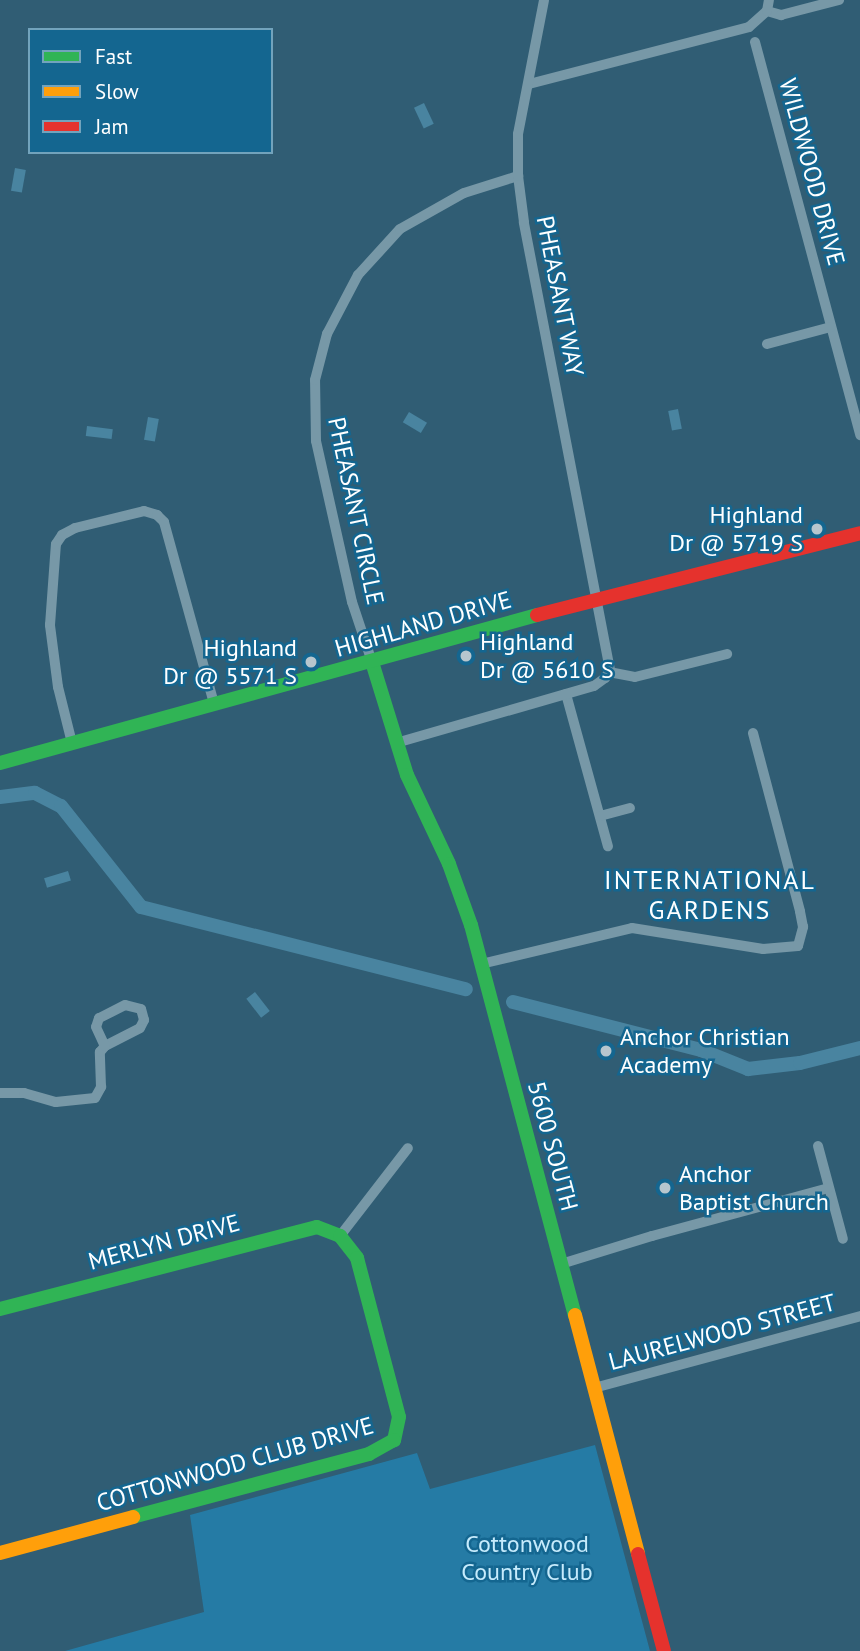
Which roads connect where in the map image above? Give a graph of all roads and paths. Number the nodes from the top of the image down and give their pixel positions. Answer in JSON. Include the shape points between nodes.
{"nodes":[{"id":1,"x":544,"y":0,"type":"edge"},
{"id":2,"x":769,"y":0,"type":"edge"},
{"id":3,"x":839,"y":0,"type":"edge"},
{"id":4,"x":767,"y":11,"type":"junction"},
{"id":5,"x":755,"y":42,"type":"dead end"},
{"id":6,"x":529,"y":84,"type":"junction"},
{"id":7,"x":518,"y":176,"type":"junction"},
{"id":8,"x":831,"y":327,"type":"junction"},
{"id":9,"x":767,"y":344,"type":"dead end"},
{"id":10,"x":860,"y":435,"type":"edge"},
{"id":11,"x":860,"y":533,"type":"edge"},
{"id":12,"x":596,"y":599,"type":"junction"},
{"id":13,"x":727,"y":654,"type":"dead end"},
{"id":14,"x":372,"y":662,"type":"junction"},
{"id":15,"x":609,"y":672,"type":"junction"},
{"id":16,"x":566,"y":694,"type":"junction"},
{"id":17,"x":214,"y":704,"type":"junction"},
{"id":18,"x":753,"y":733,"type":"dead end"},
{"id":19,"x":72,"y":743,"type":"junction"},
{"id":20,"x":396,"y":743,"type":"junction"},
{"id":21,"x":0,"y":762,"type":"edge"},
{"id":22,"x":630,"y":808,"type":"dead end"},
{"id":23,"x":600,"y":816,"type":"junction"},
{"id":24,"x":608,"y":846,"type":"dead end"},
{"id":25,"x":481,"y":964,"type":"junction"},
{"id":26,"x":104,"y":1046,"type":"junction"},
{"id":27,"x":0,"y":1093,"type":"edge"},
{"id":28,"x":818,"y":1146,"type":"dead end"},
{"id":29,"x":408,"y":1148,"type":"dead end"},
{"id":30,"x":829,"y":1188,"type":"junction"},
{"id":31,"x":340,"y":1236,"type":"junction"},
{"id":32,"x":843,"y":1239,"type":"dead end"},
{"id":33,"x":561,"y":1264,"type":"junction"},
{"id":34,"x":0,"y":1309,"type":"edge"},
{"id":35,"x":860,"y":1316,"type":"edge"},
{"id":36,"x":594,"y":1388,"type":"junction"},
{"id":37,"x":0,"y":1553,"type":"edge"},
{"id":38,"x":664,"y":1651,"type":"edge"}],
"edges":[{"from":1,"to":6,"type":"street","name":"PHEASANT WAY"},
{"from":2,"to":4,"type":"street"},
{"from":3,"to":4,"type":"street","via":[[781,15]]},
{"from":4,"to":6,"type":"street","via":[[749,27]]},
{"from":5,"to":8,"type":"street","name":"WILDWOOD DRIVE"},
{"from":6,"to":7,"type":"street","name":"PHEASANT WAY","via":[[518,134]]},
{"from":7,"to":12,"type":"street","name":"PHEASANT WAY"},
{"from":7,"to":14,"type":"street","name":"PHEASANT CIRCLE","via":[[464,193],[400,229],[358,275],[327,334],[315,380],[316,441],[352,602]]},
{"from":8,"to":9,"type":"street"},
{"from":8,"to":10,"type":"street","name":"WILDWOOD DRIVE"},
{"from":11,"to":12,"type":"main road","name":"HIGHLAND DRIVE"},
{"from":12,"to":14,"type":"main road","name":"HIGHLAND DRIVE"},
{"from":12,"to":15,"type":"street","name":"PHEASANT WAY"},
{"from":13,"to":15,"type":"street","via":[[635,677]]},
{"from":14,"to":17,"type":"main road","name":"HIGHLAND DRIVE"},
{"from":14,"to":20,"type":"main road","name":"5600 SOUTH"},
{"from":15,"to":16,"type":"street","via":[[597,685]]},
{"from":16,"to":20,"type":"street"},
{"from":16,"to":23,"type":"street"},
{"from":17,"to":19,"type":"main road","name":"HIGHLAND DRIVE"},
{"from":17,"to":19,"type":"street","via":[[164,522],[144,511],[75,528],[56,544],[50,625]]},
{"from":18,"to":25,"type":"street","via":[[800,911],[803,927],[798,946],[763,950],[632,928]]},
{"from":19,"to":21,"type":"main road","name":"HIGHLAND DRIVE"},
{"from":20,"to":25,"type":"main road","name":"5600 SOUTH","via":[[459,888]]},
{"from":22,"to":23,"type":"street"},
{"from":23,"to":24,"type":"street"},
{"from":25,"to":33,"type":"main road","name":"5600 SOUTH"},
{"from":26,"to":26,"type":"street","via":[[96,1027],[99,1018],[125,1005],[141,1009],[144,1020],[140,1028]]},
{"from":26,"to":27,"type":"street","via":[[99,1056],[100,1092],[91,1101],[56,1102],[17,1092]]},
{"from":28,"to":30,"type":"street"},
{"from":29,"to":31,"type":"street"},
{"from":30,"to":32,"type":"street"},
{"from":30,"to":33,"type":"street"},
{"from":31,"to":34,"type":"main road","name":"MERLYN DRIVE","via":[[306,1228]]},
{"from":31,"to":37,"type":"main road","name":"COTTONWOOD CLUB DRIVE","via":[[357,1258],[399,1418],[394,1440],[369,1454]]},
{"from":33,"to":36,"type":"main road","name":"5600 SOUTH"},
{"from":35,"to":36,"type":"street","name":"LAURELWOOD STREET"},
{"from":36,"to":38,"type":"main road","name":"5600 SOUTH"}]}
